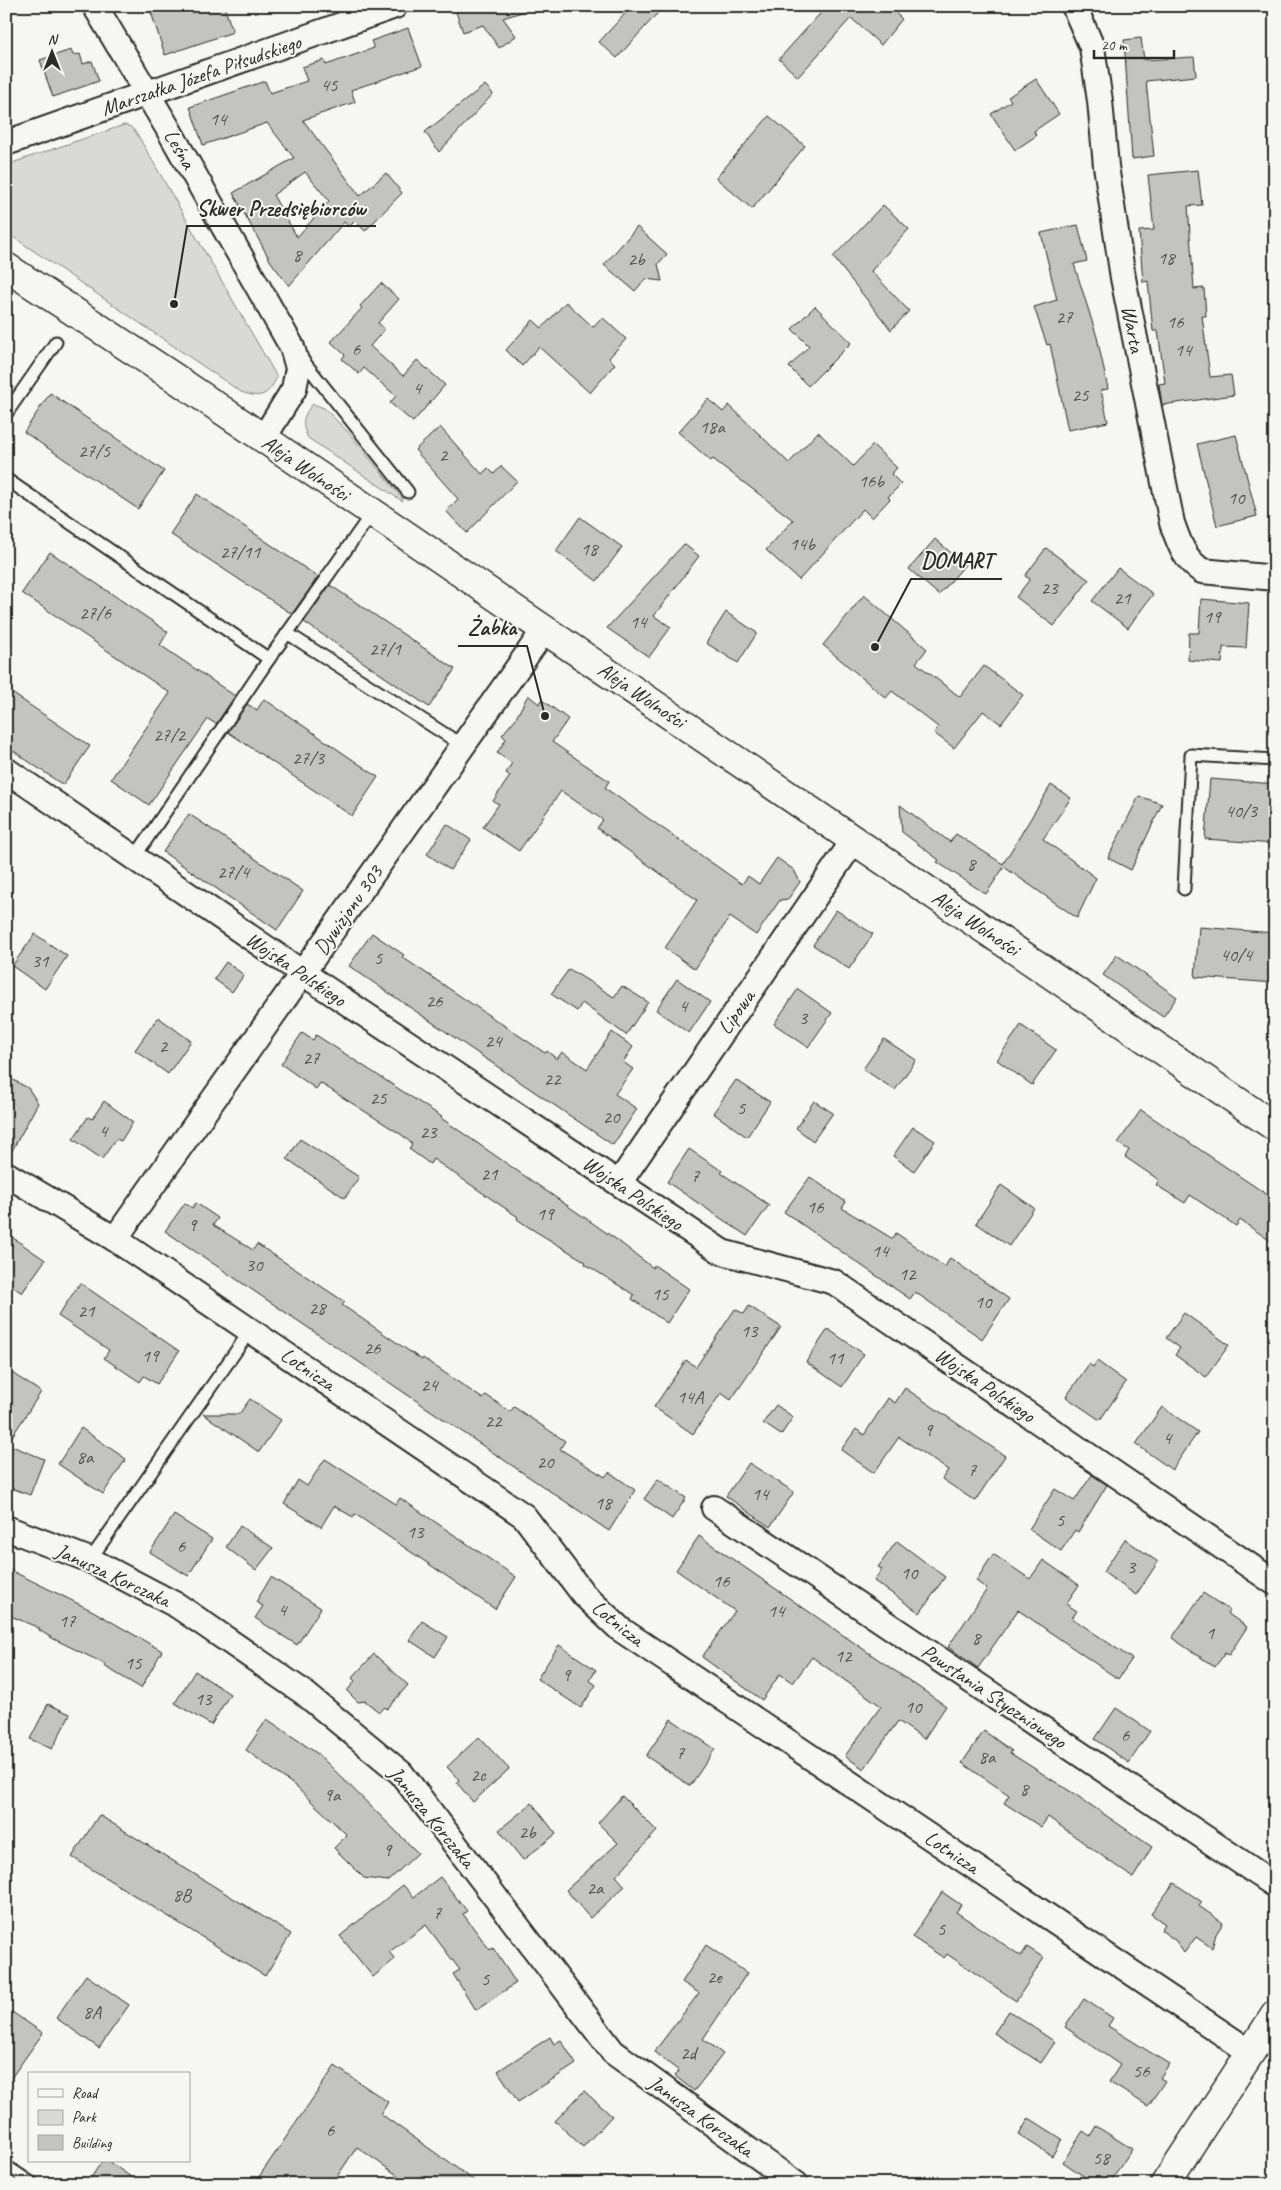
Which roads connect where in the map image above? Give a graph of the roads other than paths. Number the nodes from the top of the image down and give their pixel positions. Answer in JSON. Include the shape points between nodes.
{"nodes":[{"id":1,"x":94,"y":6,"type":"edge"},
{"id":2,"x":396,"y":6,"type":"edge"},
{"id":3,"x":1074,"y":6,"type":"edge"},
{"id":4,"x":147,"y":94,"type":"junction"},
{"id":5,"x":6,"y":143,"type":"edge"},
{"id":6,"x":6,"y":266,"type":"edge"},
{"id":7,"x":56,"y":342,"type":"dead end"},
{"id":8,"x":292,"y":347,"type":"junction"},
{"id":9,"x":6,"y":414,"type":"edge"},
{"id":10,"x":263,"y":439,"type":"junction"},
{"id":11,"x":6,"y":479,"type":"edge"},
{"id":12,"x":408,"y":492,"type":"dead end"},
{"id":13,"x":372,"y":513,"type":"junction"},
{"id":14,"x":1275,"y":578,"type":"edge"},
{"id":15,"x":545,"y":629,"type":"junction"},
{"id":16,"x":287,"y":633,"type":"junction"},
{"id":17,"x":269,"y":659,"type":"junction"},
{"id":18,"x":462,"y":745,"type":"junction"},
{"id":19,"x":1275,"y":760,"type":"edge"},
{"id":20,"x":6,"y":770,"type":"edge"},
{"id":21,"x":854,"y":840,"type":"junction"},
{"id":22,"x":134,"y":858,"type":"junction"},
{"id":23,"x":1184,"y":889,"type":"dead end"},
{"id":24,"x":304,"y":974,"type":"junction"},
{"id":25,"x":1275,"y":1127,"type":"edge"},
{"id":26,"x":6,"y":1174,"type":"edge"},
{"id":27,"x":618,"y":1183,"type":"junction"},
{"id":28,"x":115,"y":1239,"type":"junction"},
{"id":29,"x":250,"y":1331,"type":"junction"},
{"id":30,"x":714,"y":1508,"type":"dead end"},
{"id":31,"x":6,"y":1528,"type":"edge"},
{"id":32,"x":90,"y":1560,"type":"junction"},
{"id":33,"x":1275,"y":1583,"type":"edge"},
{"id":34,"x":1275,"y":1885,"type":"edge"},
{"id":35,"x":1275,"y":2015,"type":"edge"},
{"id":36,"x":1250,"y":2052,"type":"junction"},
{"id":37,"x":6,"y":2166,"type":"edge"},
{"id":38,"x":33,"y":2184,"type":"edge"},
{"id":39,"x":796,"y":2184,"type":"edge"},
{"id":40,"x":1165,"y":2184,"type":"edge"}],
"edges":[{"from":1,"to":4,"type":"street","name":"Leśna"},
{"from":2,"to":4,"type":"street","name":"Marszałka Józefa Piłsudskiego"},
{"from":3,"to":14,"type":"street","name":"Warta","via":[[1092,47],[1123,278],[1172,523],[1182,552],[1202,571]]},
{"from":4,"to":5,"type":"street","name":"Marszałka Józefa Piłsudskiego"},
{"from":4,"to":8,"type":"street","name":"Leśna"},
{"from":6,"to":10,"type":"street","name":"Aleja Wolności"},
{"from":7,"to":9,"type":"lane"},
{"from":8,"to":10,"type":"street","name":"Leśna","via":[[298,368],[294,389]]},
{"from":8,"to":12,"type":"lane","name":"Leśna"},
{"from":10,"to":13,"type":"street","name":"Aleja Wolności"},
{"from":11,"to":17,"type":"lane"},
{"from":13,"to":15,"type":"street","name":"Aleja Wolności"},
{"from":13,"to":16,"type":"lane"},
{"from":15,"to":18,"type":"street","name":"Dywizjonu 303"},
{"from":15,"to":21,"type":"street","name":"Aleja Wolności"},
{"from":16,"to":17,"type":"lane"},
{"from":16,"to":18,"type":"lane"},
{"from":17,"to":22,"type":"lane"},
{"from":18,"to":24,"type":"street","name":"Dywizjonu 303"},
{"from":19,"to":23,"type":"lane","via":[[1191,754]]},
{"from":20,"to":22,"type":"street","name":"Wojska Polskiego"},
{"from":21,"to":25,"type":"street","name":"Aleja Wolności"},
{"from":21,"to":27,"type":"street","name":"Lipowa"},
{"from":22,"to":24,"type":"street","name":"Wojska Polskiego"},
{"from":24,"to":27,"type":"street","name":"Wojska Polskiego"},
{"from":24,"to":28,"type":"street","name":"Dywizjonu 303"},
{"from":26,"to":28,"type":"street","name":"Lotnicza"},
{"from":27,"to":33,"type":"street","name":"Wojska Polskiego","via":[[722,1252],[834,1282]]},
{"from":28,"to":29,"type":"street","name":"Lotnicza"},
{"from":29,"to":32,"type":"lane"},
{"from":29,"to":36,"type":"street","name":"Lotnicza","via":[[524,1516],[584,1595],[620,1629]]},
{"from":30,"to":34,"type":"street","name":"Powstania Styczniowego"},
{"from":31,"to":32,"type":"street","name":"Janusza Korczaka"},
{"from":32,"to":39,"type":"street","name":"Janusza Korczaka","via":[[186,1611],[303,1692],[401,1773],[613,2052]]},
{"from":35,"to":36,"type":"street"},
{"from":36,"to":40,"type":"street"},
{"from":37,"to":38,"type":"lane"}]}
